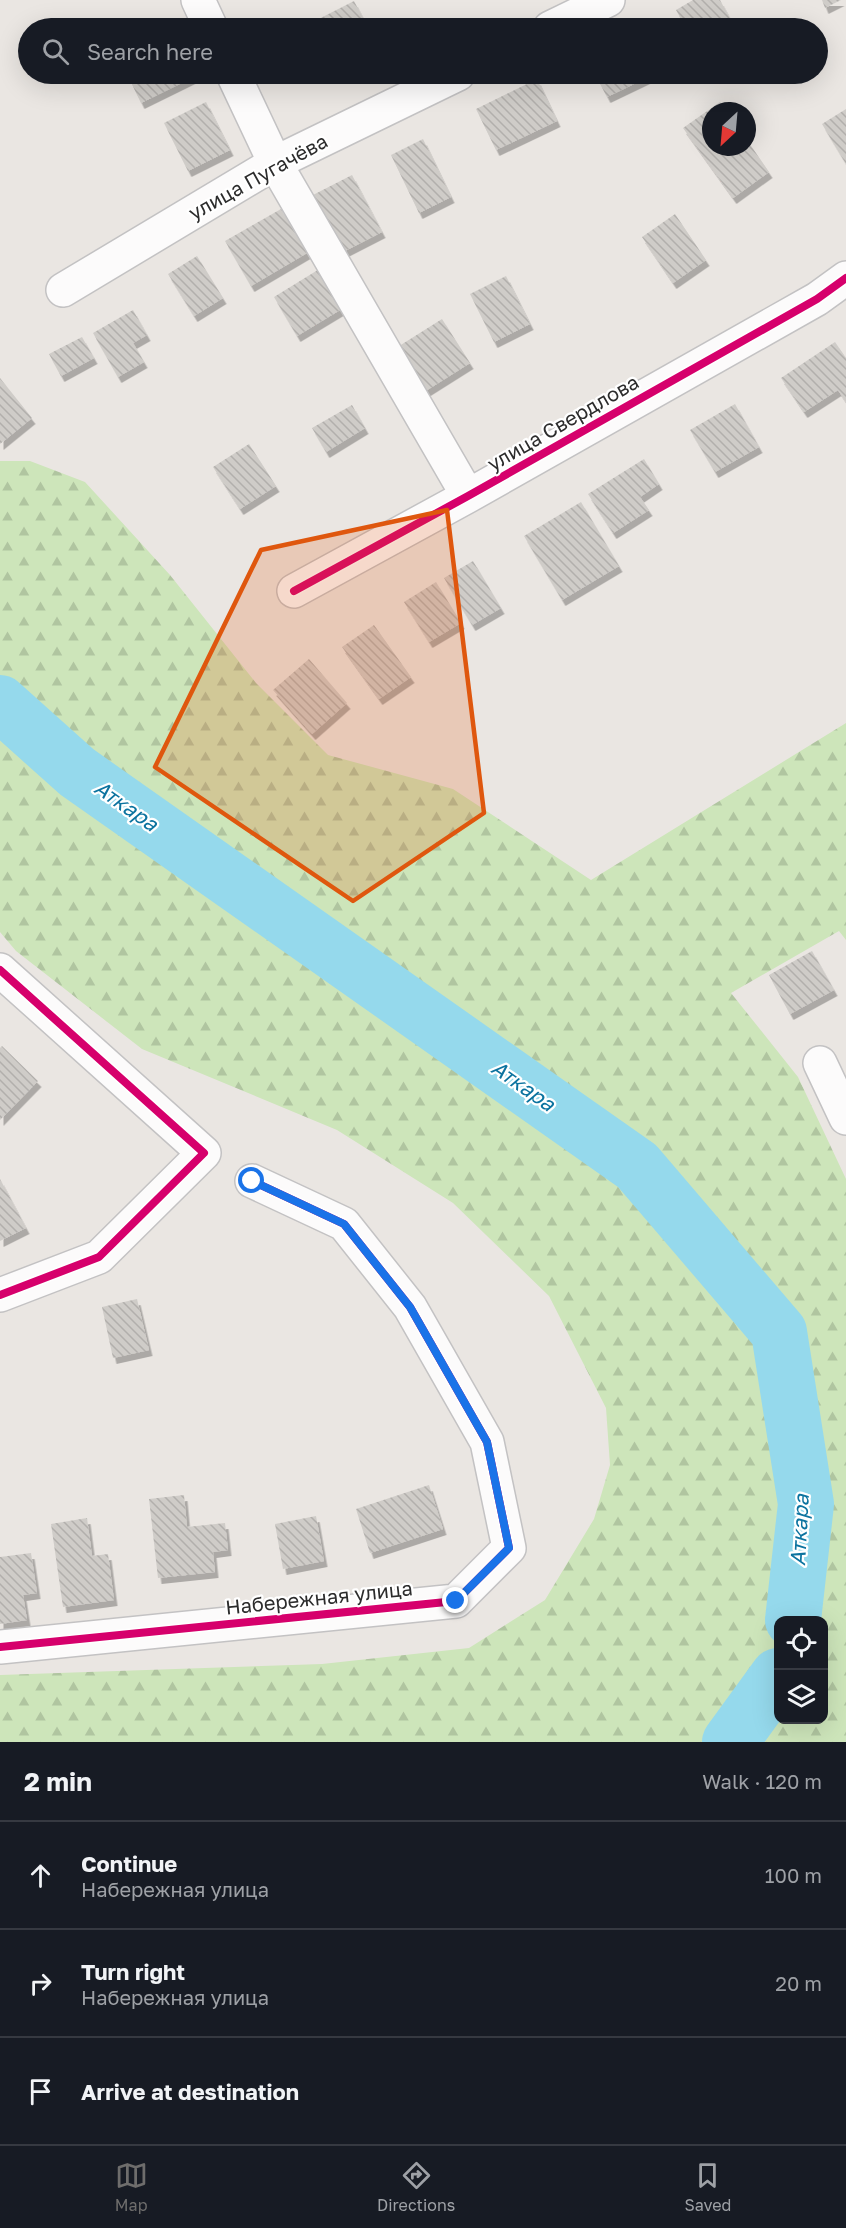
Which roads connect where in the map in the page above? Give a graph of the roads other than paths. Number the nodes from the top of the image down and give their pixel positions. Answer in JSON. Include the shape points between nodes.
{"nodes":[{"id":1,"x":198,"y":0,"type":"edge"},
{"id":2,"x":608,"y":0,"type":"edge"},
{"id":3,"x":206,"y":18,"type":"edge"},
{"id":4,"x":571,"y":18,"type":"edge"},
{"id":5,"x":238,"y":84,"type":"edge"},
{"id":6,"x":437,"y":84,"type":"edge"},
{"id":7,"x":275,"y":162,"type":"junction"},
{"id":8,"x":846,"y":278,"type":"edge"},
{"id":9,"x":63,"y":290,"type":"dead end"},
{"id":10,"x":468,"y":496,"type":"junction"},
{"id":11,"x":294,"y":591,"type":"dead end"},
{"id":12,"x":0,"y":970,"type":"edge"},
{"id":13,"x":820,"y":1063,"type":"dead end"},
{"id":14,"x":846,"y":1118,"type":"edge"},
{"id":15,"x":252,"y":1181,"type":"dead end"},
{"id":16,"x":0,"y":1295,"type":"edge"},
{"id":17,"x":0,"y":1647,"type":"edge"}],
"edges":[{"from":1,"to":3,"type":"street"},
{"from":2,"to":4,"type":"street"},
{"from":5,"to":7,"type":"street"},
{"from":6,"to":7,"type":"street","name":"улица Пугачёва"},
{"from":7,"to":9,"type":"street","name":"улица Пугачёва"},
{"from":7,"to":10,"type":"street"},
{"from":8,"to":10,"type":"street","name":"улица Свердлова","via":[[817,299]]},
{"from":10,"to":11,"type":"street","name":"улица Свердлова"},
{"from":12,"to":16,"type":"street","via":[[204,1153],[99,1257]]},
{"from":13,"to":14,"type":"street"},
{"from":15,"to":17,"type":"street","name":"Набережная улица","via":[[344,1224],[410,1307],[487,1442],[509,1548],[456,1601]]}]}
